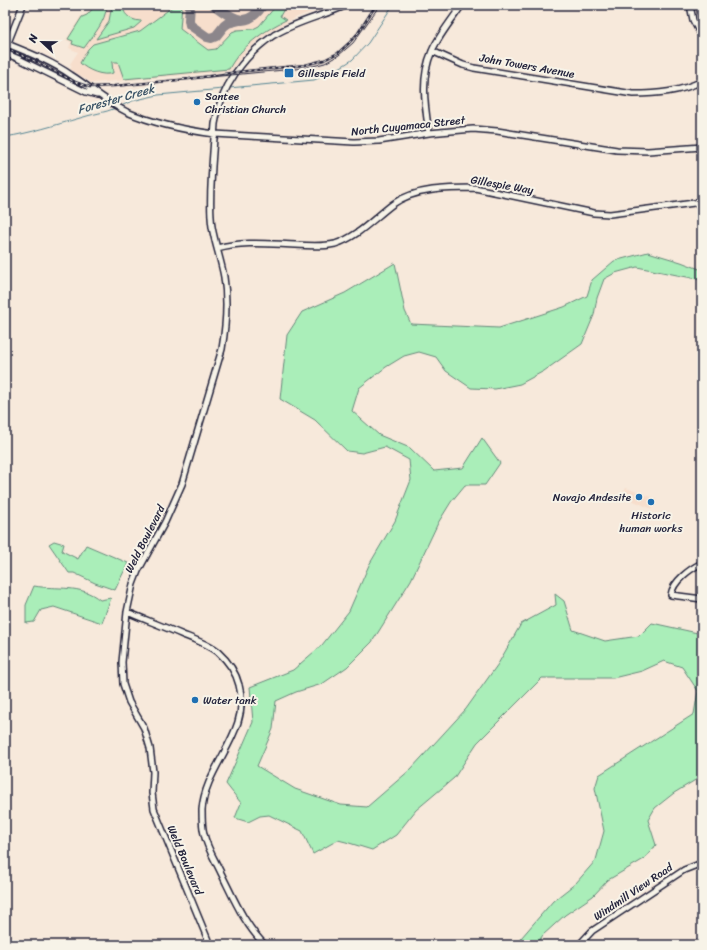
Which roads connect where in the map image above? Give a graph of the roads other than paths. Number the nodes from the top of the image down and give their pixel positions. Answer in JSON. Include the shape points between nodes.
{"nodes":[{"id":1,"x":24,"y":5,"type":"edge"},
{"id":2,"x":347,"y":5,"type":"edge"},
{"id":3,"x":462,"y":5,"type":"edge"},
{"id":4,"x":690,"y":5,"type":"edge"},
{"id":5,"x":702,"y":37,"type":"edge"},
{"id":6,"x":6,"y":46,"type":"edge"},
{"id":7,"x":432,"y":51,"type":"junction"},
{"id":8,"x":5,"y":53,"type":"edge"},
{"id":9,"x":702,"y":81,"type":"edge"},
{"id":10,"x":98,"y":95,"type":"junction"},
{"id":11,"x":429,"y":133,"type":"junction"},
{"id":12,"x":215,"y":134,"type":"junction"},
{"id":13,"x":702,"y":147,"type":"edge"},
{"id":14,"x":702,"y":202,"type":"edge"},
{"id":15,"x":217,"y":248,"type":"junction"},
{"id":16,"x":702,"y":563,"type":"edge"},
{"id":17,"x":702,"y":599,"type":"edge"},
{"id":18,"x":127,"y":612,"type":"junction"},
{"id":19,"x":702,"y":863,"type":"edge"},
{"id":20,"x":210,"y":945,"type":"edge"},
{"id":21,"x":265,"y":945,"type":"edge"},
{"id":22,"x":579,"y":945,"type":"edge"}],
"edges":[{"from":1,"to":6,"type":"main road"},
{"from":2,"to":12,"type":"main road","name":"Weld Boulevard","via":[[289,27],[250,55],[223,97]]},
{"from":3,"to":7,"type":"main road"},
{"from":4,"to":5,"type":"main road","via":[[693,20]]},
{"from":6,"to":10,"type":"main road","name":"North Cuyamaca Street","via":[[48,62],[88,86]]},
{"from":7,"to":9,"type":"main road","name":"John Towers Avenue","via":[[474,68],[633,94],[670,92]]},
{"from":7,"to":11,"type":"main road","via":[[426,68],[424,86]]},
{"from":8,"to":10,"type":"main road","name":"North Cuyamaca Street","via":[[86,92]]},
{"from":10,"to":12,"type":"main road","name":"North Cuyamaca Street","via":[[126,111],[170,127]]},
{"from":11,"to":12,"type":"main road","name":"North Cuyamaca Street","via":[[354,142]]},
{"from":11,"to":13,"type":"main road","name":"North Cuyamaca Street","via":[[473,129],[634,151]]},
{"from":12,"to":15,"type":"main road","name":"Weld Boulevard","via":[[210,208]]},
{"from":14,"to":15,"type":"main road","name":"Gillespie Way","via":[[610,214],[594,213],[475,188],[457,188],[423,192],[394,203],[359,232],[335,244],[313,246],[242,243]]},
{"from":15,"to":18,"type":"main road","name":"Weld Boulevard","via":[[227,294],[222,349],[182,484],[138,571]]},
{"from":16,"to":17,"type":"main road","via":[[682,577],[671,595]]},
{"from":18,"to":20,"type":"main road","name":"Weld Boulevard","via":[[122,662],[123,684],[127,698],[144,728],[150,748],[154,809]]},
{"from":18,"to":21,"type":"main road","via":[[211,647],[226,661],[236,676],[240,688],[240,718],[206,789],[202,809],[203,827],[207,843],[242,916]]},
{"from":19,"to":22,"type":"main road","name":"Windmill View Road","via":[[677,874],[592,932]]}]}
